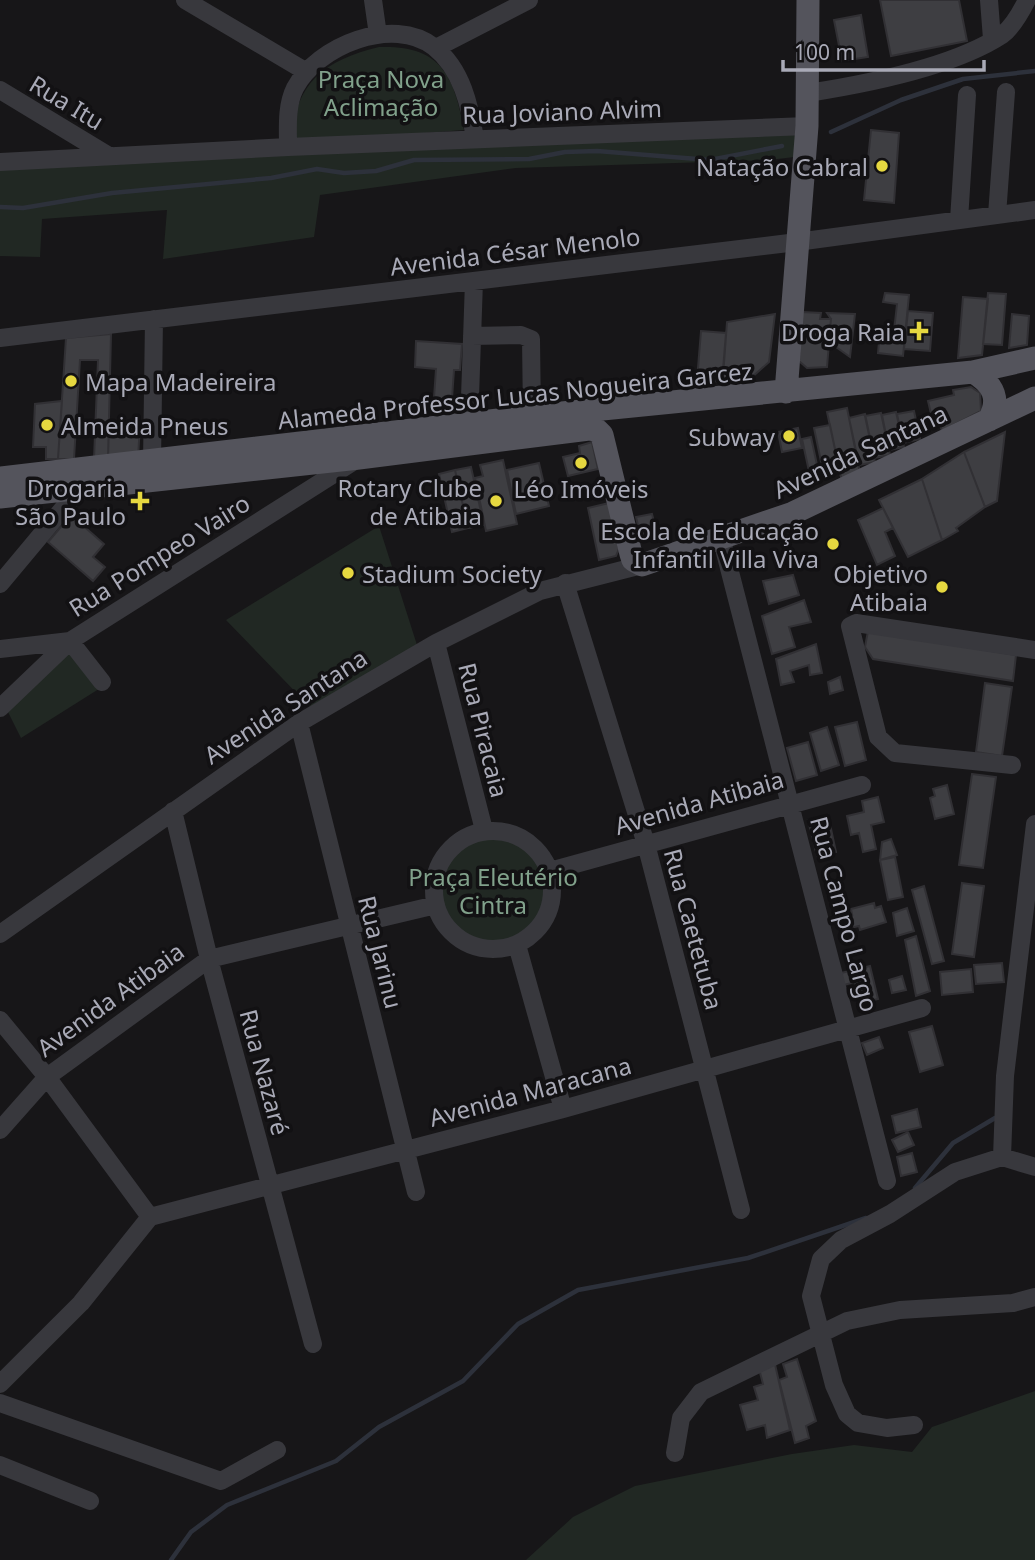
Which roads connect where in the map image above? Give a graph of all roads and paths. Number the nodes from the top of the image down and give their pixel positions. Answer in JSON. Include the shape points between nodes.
{"nodes":[{"id":1,"x":185,"y":0,"type":"edge"},
{"id":2,"x":373,"y":0,"type":"edge"},
{"id":3,"x":529,"y":0,"type":"edge"},
{"id":4,"x":808,"y":0,"type":"edge"},
{"id":5,"x":989,"y":0,"type":"edge"},
{"id":6,"x":1027,"y":0,"type":"edge"},
{"id":7,"x":378,"y":36,"type":"junction"},
{"id":8,"x":992,"y":39,"type":"junction"},
{"id":9,"x":436,"y":48,"type":"junction"},
{"id":10,"x":305,"y":71,"type":"junction"},
{"id":11,"x":0,"y":90,"type":"edge"},
{"id":12,"x":1006,"y":92,"type":"dead end"},
{"id":13,"x":808,"y":93,"type":"junction"},
{"id":14,"x":967,"y":95,"type":"dead end"},
{"id":15,"x":807,"y":126,"type":"junction"},
{"id":16,"x":475,"y":139,"type":"junction"},
{"id":17,"x":288,"y":147,"type":"junction"},
{"id":18,"x":109,"y":156,"type":"junction"},
{"id":19,"x":0,"y":162,"type":"edge"},
{"id":20,"x":1035,"y":210,"type":"edge"},
{"id":21,"x":997,"y":215,"type":"junction"},
{"id":22,"x":959,"y":220,"type":"junction"},
{"id":23,"x":797,"y":242,"type":"junction"},
{"id":24,"x":474,"y":281,"type":"junction"},
{"id":25,"x":153,"y":319,"type":"junction"},
{"id":26,"x":472,"y":336,"type":"junction"},
{"id":27,"x":0,"y":338,"type":"edge"},
{"id":28,"x":1032,"y":359,"type":"edge"},
{"id":29,"x":973,"y":372,"type":"junction"},
{"id":30,"x":786,"y":392,"type":"junction"},
{"id":31,"x":1035,"y":392,"type":"edge"},
{"id":32,"x":1035,"y":398,"type":"edge"},
{"id":33,"x":620,"y":407,"type":"junction"},
{"id":34,"x":532,"y":416,"type":"junction"},
{"id":35,"x":989,"y":420,"type":"junction"},
{"id":36,"x":469,"y":425,"type":"junction"},
{"id":37,"x":381,"y":434,"type":"junction"},
{"id":38,"x":596,"y":436,"type":"junction"},
{"id":39,"x":359,"y":458,"type":"junction"},
{"id":40,"x":152,"y":462,"type":"junction"},
{"id":41,"x":285,"y":466,"type":"junction"},
{"id":42,"x":0,"y":478,"type":"edge"},
{"id":43,"x":73,"y":487,"type":"junction"},
{"id":44,"x":0,"y":497,"type":"edge"},
{"id":45,"x":299,"y":497,"type":"junction"},
{"id":46,"x":721,"y":537,"type":"junction"},
{"id":47,"x":632,"y":563,"type":"junction"},
{"id":48,"x":565,"y":583,"type":"junction"},
{"id":49,"x":0,"y":584,"type":"edge"},
{"id":50,"x":70,"y":640,"type":"junction"},
{"id":51,"x":436,"y":643,"type":"junction"},
{"id":52,"x":0,"y":649,"type":"edge"},
{"id":53,"x":1035,"y":650,"type":"edge"},
{"id":54,"x":102,"y":682,"type":"dead end"},
{"id":55,"x":0,"y":708,"type":"edge"},
{"id":56,"x":299,"y":723,"type":"junction"},
{"id":57,"x":1012,"y":765,"type":"dead end"},
{"id":58,"x":862,"y":785,"type":"dead end"},
{"id":59,"x":790,"y":803,"type":"junction"},
{"id":60,"x":173,"y":811,"type":"junction"},
{"id":61,"x":1035,"y":824,"type":"edge"},
{"id":62,"x":484,"y":830,"type":"junction"},
{"id":63,"x":646,"y":844,"type":"junction"},
{"id":64,"x":550,"y":871,"type":"junction"},
{"id":65,"x":436,"y":905,"type":"junction"},
{"id":66,"x":349,"y":925,"type":"junction"},
{"id":67,"x":0,"y":934,"type":"edge"},
{"id":68,"x":1028,"y":940,"type":"edge"},
{"id":69,"x":517,"y":945,"type":"junction"},
{"id":70,"x":209,"y":959,"type":"junction"},
{"id":71,"x":922,"y":1007,"type":"dead end"},
{"id":72,"x":0,"y":1020,"type":"edge"},
{"id":73,"x":850,"y":1029,"type":"junction"},
{"id":74,"x":706,"y":1068,"type":"junction"},
{"id":75,"x":47,"y":1077,"type":"junction"},
{"id":76,"x":563,"y":1109,"type":"junction"},
{"id":77,"x":0,"y":1130,"type":"edge"},
{"id":78,"x":405,"y":1151,"type":"junction"},
{"id":79,"x":1002,"y":1157,"type":"junction"},
{"id":80,"x":1035,"y":1167,"type":"edge"},
{"id":81,"x":887,"y":1181,"type":"dead end"},
{"id":82,"x":271,"y":1185,"type":"junction"},
{"id":83,"x":415,"y":1192,"type":"dead end"},
{"id":84,"x":741,"y":1210,"type":"dead end"},
{"id":85,"x":150,"y":1217,"type":"junction"},
{"id":86,"x":1035,"y":1297,"type":"edge"},
{"id":87,"x":821,"y":1333,"type":"junction"},
{"id":88,"x":313,"y":1344,"type":"dead end"},
{"id":89,"x":0,"y":1384,"type":"edge"},
{"id":90,"x":0,"y":1403,"type":"edge"},
{"id":91,"x":914,"y":1425,"type":"dead end"},
{"id":92,"x":277,"y":1450,"type":"dead end"},
{"id":93,"x":675,"y":1453,"type":"dead end"},
{"id":94,"x":0,"y":1465,"type":"edge"},
{"id":95,"x":90,"y":1501,"type":"dead end"}],
"edges":[{"from":1,"to":10,"type":"street"},
{"from":2,"to":7,"type":"street"},
{"from":3,"to":9,"type":"street"},
{"from":4,"to":13,"type":"main road"},
{"from":5,"to":8,"type":"street"},
{"from":6,"to":8,"type":"street","via":[[1010,28]]},
{"from":7,"to":9,"type":"street","via":[[418,38]]},
{"from":7,"to":10,"type":"street","via":[[327,54]]},
{"from":8,"to":13,"type":"street","via":[[906,73]]},
{"from":9,"to":16,"type":"street","via":[[455,71],[469,105]]},
{"from":10,"to":17,"type":"street","via":[[293,92],[287,119]]},
{"from":11,"to":18,"type":"street","name":"Rua Itu"},
{"from":12,"to":21,"type":"street"},
{"from":13,"to":15,"type":"main road"},
{"from":14,"to":22,"type":"street"},
{"from":15,"to":16,"type":"street","name":"Rua Joviano Alvim"},
{"from":15,"to":23,"type":"main road"},
{"from":16,"to":17,"type":"street","name":"Rua Joviano Alvim"},
{"from":17,"to":18,"type":"street","name":"Rua Joviano Alvim"},
{"from":18,"to":19,"type":"street","name":"Rua Joviano Alvim"},
{"from":20,"to":21,"type":"street","name":"Avenida César Menolo"},
{"from":21,"to":22,"type":"street","name":"Avenida César Menolo"},
{"from":22,"to":23,"type":"street","name":"Avenida César Menolo"},
{"from":23,"to":24,"type":"street","name":"Avenida César Menolo"},
{"from":23,"to":30,"type":"main road"},
{"from":24,"to":25,"type":"street","name":"Avenida César Menolo"},
{"from":24,"to":26,"type":"street"},
{"from":25,"to":27,"type":"street","name":"Avenida César Menolo"},
{"from":25,"to":40,"type":"street"},
{"from":26,"to":34,"type":"street","via":[[531,339]]},
{"from":26,"to":36,"type":"street"},
{"from":28,"to":29,"type":"main road","name":"Alameda Professor Lucas Nogueira Garcez"},
{"from":28,"to":31,"type":"main road","via":[[1024,380]]},
{"from":29,"to":30,"type":"main road","name":"Alameda Professor Lucas Nogueira Garcez"},
{"from":29,"to":35,"type":"main road","via":[[991,385],[995,394]]},
{"from":30,"to":33,"type":"main road","name":"Alameda Professor Lucas Nogueira Garcez"},
{"from":32,"to":35,"type":"main road","name":"Avenida Santana"},
{"from":33,"to":34,"type":"main road","name":"Alameda Professor Lucas Nogueira Garcez"},
{"from":33,"to":38,"type":"main road","via":[[605,435]]},
{"from":34,"to":36,"type":"main road","name":"Alameda Professor Lucas Nogueira Garcez"},
{"from":35,"to":46,"type":"main road","name":"Avenida Santana","via":[[824,500]]},
{"from":36,"to":37,"type":"main road","name":"Alameda Professor Lucas Nogueira Garcez"},
{"from":37,"to":39,"type":"main road"},
{"from":37,"to":40,"type":"main road","name":"Alameda Professor Lucas Nogueira Garcez"},
{"from":38,"to":39,"type":"main road","name":"Alameda Professor Lucas Nogueira Garcez"},
{"from":38,"to":47,"type":"main road"},
{"from":39,"to":41,"type":"main road","name":"Alameda Professor Lucas Nogueira Garcez"},
{"from":39,"to":45,"type":"street","name":"Rua Pompeo Vairo"},
{"from":40,"to":43,"type":"main road","name":"Alameda Professor Lucas Nogueira Garcez"},
{"from":41,"to":43,"type":"main road","name":"Alameda Professor Lucas Nogueira Garcez"},
{"from":41,"to":45,"type":"street","via":[[303,481]]},
{"from":42,"to":43,"type":"main road","name":"Alameda Professor Lucas Nogueira Garcez"},
{"from":43,"to":44,"type":"main road","name":"Alameda Professor Lucas Nogueira Garcez"},
{"from":43,"to":49,"type":"street"},
{"from":45,"to":50,"type":"street","name":"Rua Pompeo Vairo"},
{"from":46,"to":47,"type":"main road","name":"Avenida Santana"},
{"from":46,"to":59,"type":"street","name":"Rua Campo Largo"},
{"from":47,"to":48,"type":"street","name":"Avenida Santana"},
{"from":48,"to":51,"type":"street","name":"Avenida Santana","via":[[516,601]]},
{"from":48,"to":63,"type":"street","name":"Rua Caetetuba"},
{"from":50,"to":52,"type":"street","name":"Rua Pompeo Vairo"},
{"from":50,"to":54,"type":"street"},
{"from":50,"to":55,"type":"street"},
{"from":51,"to":56,"type":"street","name":"Avenida Santana"},
{"from":51,"to":62,"type":"street","name":"Rua Piracaia"},
{"from":53,"to":57,"type":"street","via":[[856,623],[850,626],[878,737],[895,753]]},
{"from":56,"to":60,"type":"street","name":"Avenida Santana"},
{"from":56,"to":66,"type":"street","name":"Rua Jarinu"},
{"from":58,"to":59,"type":"street","name":"Avenida Atibaia"},
{"from":59,"to":63,"type":"street","name":"Avenida Atibaia"},
{"from":59,"to":73,"type":"street","name":"Rua Campo Largo"},
{"from":60,"to":67,"type":"street","name":"Avenida Santana"},
{"from":60,"to":70,"type":"street","name":"Rua Nazaré"},
{"from":61,"to":68,"type":"street"},
{"from":62,"to":64,"type":"street","via":[[514,835],[530,844]]},
{"from":62,"to":65,"type":"street","via":[[460,840],[447,853],[434,887]]},
{"from":63,"to":64,"type":"street","name":"Avenida Atibaia"},
{"from":63,"to":74,"type":"street","name":"Rua Caetetuba"},
{"from":64,"to":69,"type":"street","via":[[548,911]]},
{"from":65,"to":66,"type":"street","name":"Avenida Atibaia"},
{"from":65,"to":69,"type":"street","via":[[443,922],[472,945],[490,949]]},
{"from":66,"to":70,"type":"street","name":"Avenida Atibaia"},
{"from":66,"to":78,"type":"street","name":"Rua Jarinu"},
{"from":68,"to":79,"type":"street","via":[[1003,1109]]},
{"from":69,"to":76,"type":"street"},
{"from":70,"to":75,"type":"street","name":"Avenida Atibaia"},
{"from":70,"to":82,"type":"street","name":"Rua Nazaré"},
{"from":71,"to":73,"type":"street","name":"Avenida Maracana"},
{"from":72,"to":75,"type":"street"},
{"from":73,"to":74,"type":"street","name":"Avenida Maracana"},
{"from":73,"to":81,"type":"street","name":"Rua Campo Largo"},
{"from":74,"to":76,"type":"street","name":"Avenida Maracana"},
{"from":74,"to":84,"type":"street","name":"Rua Caetetuba"},
{"from":75,"to":77,"type":"street","name":"Avenida Atibaia"},
{"from":75,"to":85,"type":"street"},
{"from":76,"to":78,"type":"street","name":"Avenida Maracana"},
{"from":78,"to":82,"type":"street","name":"Avenida Maracana"},
{"from":78,"to":83,"type":"street","name":"Rua Jarinu"},
{"from":79,"to":80,"type":"street"},
{"from":79,"to":87,"type":"street","via":[[955,1172],[841,1240],[821,1259],[811,1296]]},
{"from":82,"to":85,"type":"street","name":"Avenida Maracana"},
{"from":82,"to":88,"type":"street","name":"Rua Nazaré"},
{"from":85,"to":89,"type":"street","via":[[81,1303]]},
{"from":86,"to":87,"type":"street","via":[[1013,1303],[900,1310],[847,1321]]},
{"from":87,"to":91,"type":"street","via":[[846,1414],[858,1423],[887,1428]]},
{"from":87,"to":93,"type":"street","via":[[701,1392],[681,1419]]},
{"from":90,"to":92,"type":"street","via":[[221,1480]]},
{"from":94,"to":95,"type":"street"}]}
